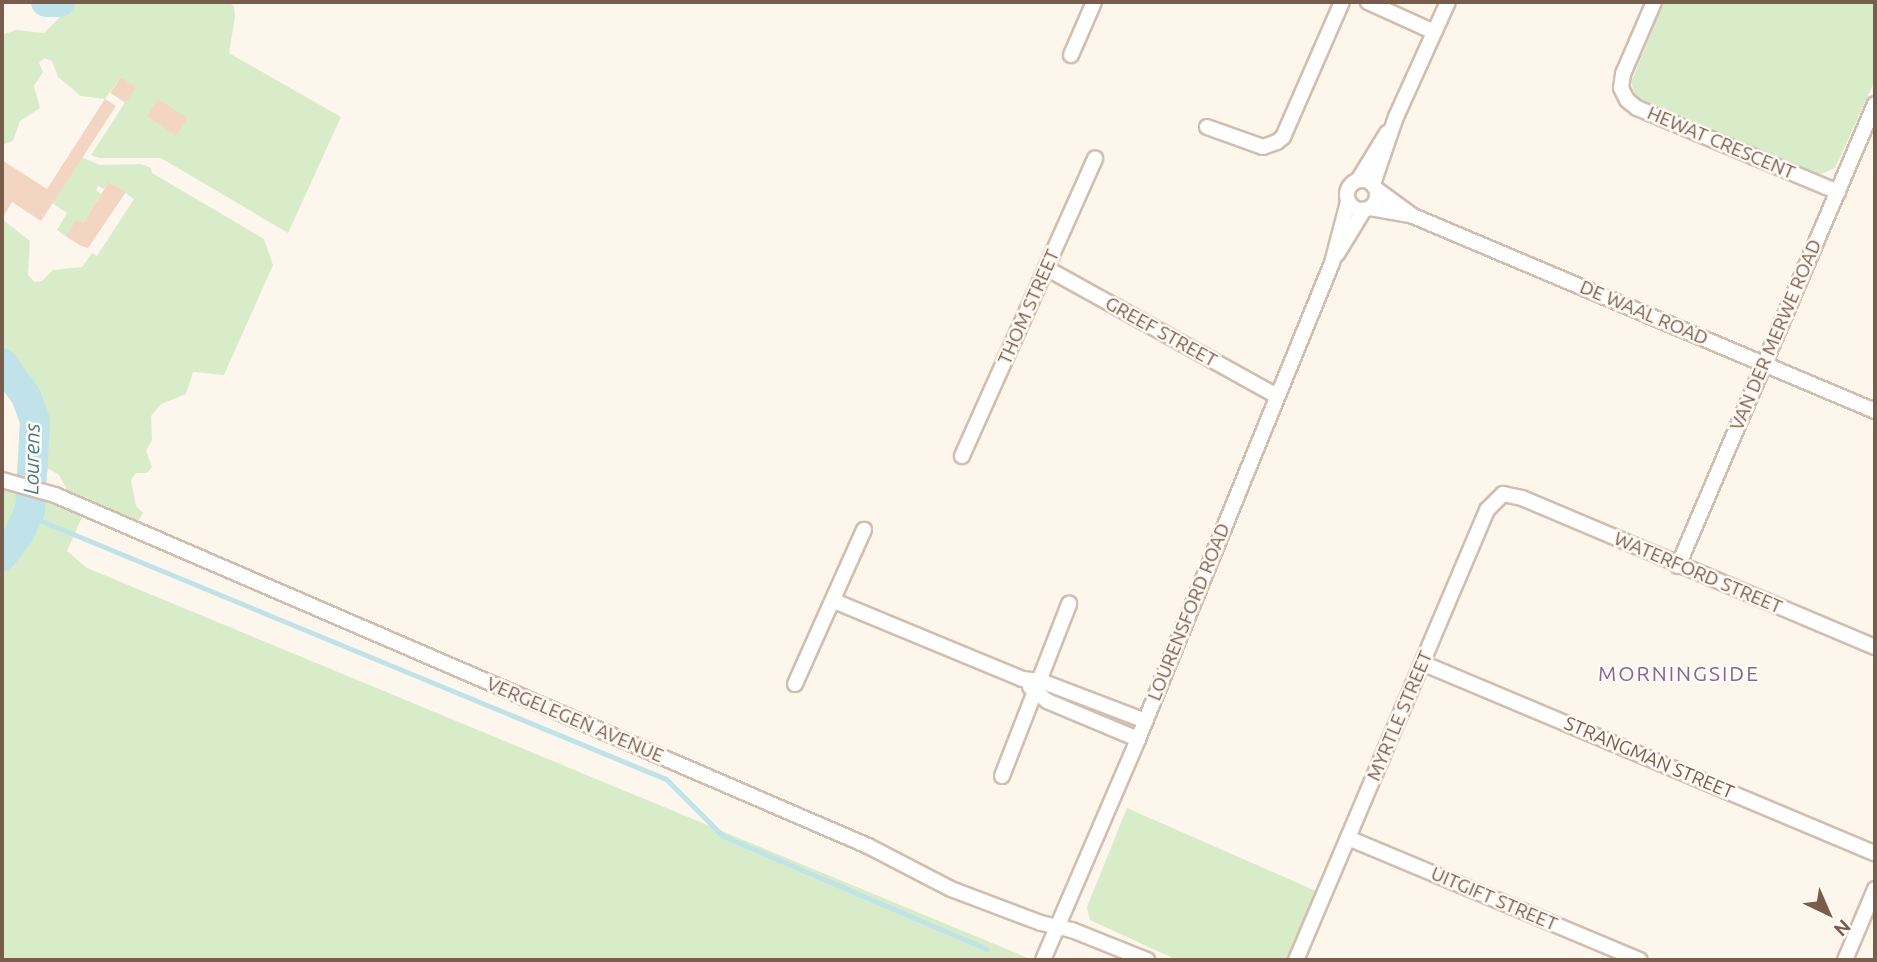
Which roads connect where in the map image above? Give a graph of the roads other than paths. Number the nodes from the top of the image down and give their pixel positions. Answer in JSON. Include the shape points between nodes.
{"nodes":[{"id":1,"x":1094,"y":2,"type":"edge"},
{"id":2,"x":1342,"y":2,"type":"edge"},
{"id":3,"x":1368,"y":2,"type":"edge"},
{"id":4,"x":1654,"y":2,"type":"edge"},
{"id":5,"x":1442,"y":3,"type":"edge"},
{"id":6,"x":1434,"y":32,"type":"junction"},
{"id":7,"x":1071,"y":55,"type":"dead end"},
{"id":8,"x":1875,"y":104,"type":"edge"},
{"id":9,"x":1207,"y":127,"type":"dead end"},
{"id":10,"x":1096,"y":158,"type":"dead end"},
{"id":11,"x":1369,"y":184,"type":"junction"},
{"id":12,"x":1838,"y":192,"type":"junction"},
{"id":13,"x":1348,"y":202,"type":"junction"},
{"id":14,"x":1367,"y":209,"type":"junction"},
{"id":15,"x":1413,"y":216,"type":"junction"},
{"id":16,"x":1332,"y":263,"type":"junction"},
{"id":17,"x":1046,"y":268,"type":"junction"},
{"id":18,"x":1764,"y":364,"type":"junction"},
{"id":19,"x":1277,"y":396,"type":"junction"},
{"id":20,"x":1875,"y":411,"type":"edge"},
{"id":21,"x":962,"y":456,"type":"dead end"},
{"id":22,"x":2,"y":480,"type":"edge"},
{"id":23,"x":1522,"y":498,"type":"joint"},
{"id":24,"x":864,"y":530,"type":"dead end"},
{"id":25,"x":1678,"y":566,"type":"junction"},
{"id":26,"x":834,"y":601,"type":"junction"},
{"id":27,"x":1069,"y":604,"type":"dead end"},
{"id":28,"x":1875,"y":648,"type":"edge"},
{"id":29,"x":1422,"y":663,"type":"junction"},
{"id":30,"x":795,"y":684,"type":"dead end"},
{"id":31,"x":1038,"y":687,"type":"junction"},
{"id":32,"x":1146,"y":721,"type":"junction"},
{"id":33,"x":1138,"y":739,"type":"junction"},
{"id":34,"x":1002,"y":776,"type":"dead end"},
{"id":35,"x":1348,"y":838,"type":"junction"},
{"id":36,"x":1875,"y":853,"type":"edge"},
{"id":37,"x":1875,"y":889,"type":"edge"},
{"id":38,"x":1058,"y":926,"type":"junction"},
{"id":39,"x":1043,"y":960,"type":"edge"},
{"id":40,"x":1147,"y":960,"type":"edge"},
{"id":41,"x":1296,"y":960,"type":"edge"},
{"id":42,"x":1639,"y":960,"type":"edge"},
{"id":43,"x":1845,"y":960,"type":"edge"}],
"edges":[{"from":1,"to":7,"type":"street"},
{"from":2,"to":9,"type":"street","via":[[1283,137],[1263,147]]},
{"from":3,"to":6,"type":"street"},
{"from":4,"to":12,"type":"street","name":"HEWAT CRESCENT","via":[[1623,74],[1621,88],[1627,100]]},
{"from":5,"to":6,"type":"street"},
{"from":6,"to":11,"type":"street"},
{"from":8,"to":12,"type":"street","name":"VAN DER MERWE ROAD"},
{"from":10,"to":17,"type":"street","name":"THOM STREET"},
{"from":11,"to":13,"type":"street","via":[[1351,184]]},
{"from":11,"to":14,"type":"street","via":[[1377,200]]},
{"from":11,"to":15,"type":"street","name":"DE WAAL ROAD"},
{"from":12,"to":18,"type":"street","name":"VAN DER MERWE ROAD"},
{"from":13,"to":14,"type":"street","via":[[1355,209]]},
{"from":13,"to":16,"type":"street","name":"LOURENSFORD ROAD"},
{"from":14,"to":15,"type":"street","name":"DE WAAL ROAD"},
{"from":14,"to":16,"type":"street","name":"LOURENSFORD ROAD"},
{"from":15,"to":18,"type":"street","name":"DE WAAL ROAD"},
{"from":16,"to":19,"type":"street","name":"LOURENSFORD ROAD"},
{"from":17,"to":19,"type":"street","name":"GREEF STREET"},
{"from":17,"to":21,"type":"street","name":"THOM STREET"},
{"from":18,"to":20,"type":"street","name":"DE WAAL ROAD"},
{"from":18,"to":25,"type":"street","name":"VAN DER MERWE ROAD"},
{"from":19,"to":32,"type":"street","name":"LOURENSFORD ROAD"},
{"from":22,"to":38,"type":"street","name":"VERGELEGEN AVENUE","via":[[55,495],[868,846],[951,889]]},
{"from":23,"to":25,"type":"street","name":"WATERFORD STREET"},
{"from":23,"to":29,"type":"street","name":"MYRTLE STREET","via":[[1503,494],[1487,510]]},
{"from":24,"to":26,"type":"street"},
{"from":25,"to":28,"type":"street","name":"WATERFORD STREET"},
{"from":26,"to":30,"type":"street"},
{"from":26,"to":31,"type":"street"},
{"from":27,"to":31,"type":"street"},
{"from":29,"to":35,"type":"street","name":"MYRTLE STREET"},
{"from":29,"to":36,"type":"street","name":"STRANGMAN STREET"},
{"from":31,"to":32,"type":"street"},
{"from":31,"to":33,"type":"street"},
{"from":31,"to":34,"type":"street"},
{"from":32,"to":33,"type":"street","name":"LOURENSFORD ROAD"},
{"from":33,"to":38,"type":"street","name":"LOURENSFORD ROAD"},
{"from":35,"to":41,"type":"street","name":"MYRTLE STREET"},
{"from":35,"to":42,"type":"street","name":"UITGIFT STREET"},
{"from":37,"to":43,"type":"street"},
{"from":38,"to":39,"type":"street","name":"LOURENSFORD ROAD"},
{"from":38,"to":40,"type":"street","name":"VERGELEGEN AVENUE"}]}
